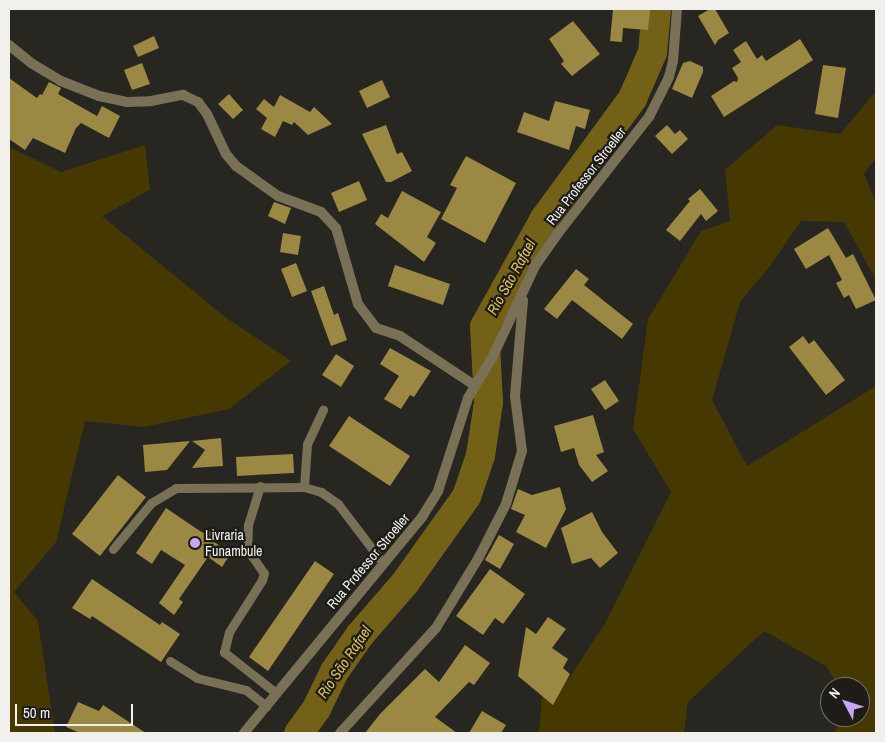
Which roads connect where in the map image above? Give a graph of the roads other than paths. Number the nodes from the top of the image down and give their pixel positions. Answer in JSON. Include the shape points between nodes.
{"nodes":[{"id":1,"x":677,"y":9,"type":"edge"},
{"id":2,"x":9,"y":45,"type":"edge"},
{"id":3,"x":524,"y":291,"type":"junction"},
{"id":4,"x":476,"y":381,"type":"junction"},
{"id":5,"x":323,"y":410,"type":"dead end"},
{"id":6,"x":260,"y":486,"type":"junction"},
{"id":7,"x":304,"y":487,"type":"junction"},
{"id":8,"x":113,"y":549,"type":"dead end"},
{"id":9,"x":383,"y":563,"type":"junction"},
{"id":10,"x":170,"y":661,"type":"dead end"},
{"id":11,"x":276,"y":693,"type":"junction"},
{"id":12,"x":266,"y":706,"type":"junction"},
{"id":13,"x":244,"y":733,"type":"edge"},
{"id":14,"x":340,"y":733,"type":"edge"}],
"edges":[{"from":1,"to":3,"type":"street","name":"Rua Professor Stroeller","via":[[669,78],[649,117],[559,232],[535,266]]},
{"from":2,"to":4,"type":"street","via":[[61,81],[99,96],[127,102],[183,95],[198,102],[236,166],[278,196],[321,212],[336,228],[358,304],[376,328],[400,336]]},
{"from":3,"to":4,"type":"street","name":"Rua Professor Stroeller","via":[[493,356]]},
{"from":3,"to":14,"type":"street","via":[[515,396],[522,451],[506,504],[479,557],[436,628]]},
{"from":4,"to":9,"type":"street","name":"Rua Professor Stroeller","via":[[457,427],[438,491],[422,517]]},
{"from":5,"to":7,"type":"lane","via":[[307,444]]},
{"from":6,"to":7,"type":"lane"},
{"from":6,"to":8,"type":"lane","via":[[176,488],[151,503]]},
{"from":6,"to":11,"type":"lane","via":[[248,525],[247,549],[264,573],[229,632],[224,652]]},
{"from":7,"to":9,"type":"lane","via":[[322,492],[338,504]]},
{"from":9,"to":11,"type":"street","name":"Rua Professor Stroeller"},
{"from":10,"to":12,"type":"lane","via":[[197,678],[246,690]]},
{"from":11,"to":12,"type":"street","name":"Rua Professor Stroeller"},
{"from":12,"to":13,"type":"street","name":"Rua Professor Stroeller"}]}
